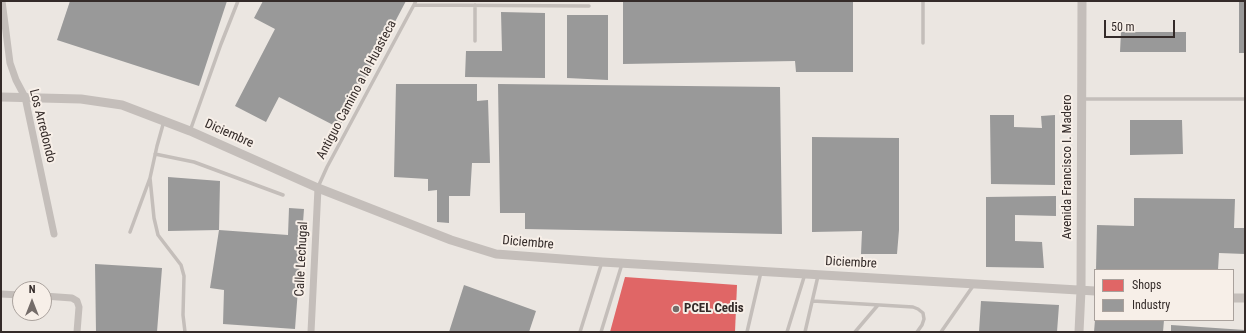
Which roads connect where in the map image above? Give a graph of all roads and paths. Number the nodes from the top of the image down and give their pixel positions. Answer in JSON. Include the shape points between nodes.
{"nodes":[{"id":1,"x":2,"y":1,"type":"edge"},
{"id":2,"x":238,"y":1,"type":"edge"},
{"id":3,"x":923,"y":1,"type":"edge"},
{"id":4,"x":1082,"y":1,"type":"edge"},
{"id":5,"x":415,"y":3,"type":"edge"},
{"id":6,"x":475,"y":6,"type":"junction"},
{"id":7,"x":589,"y":6,"type":"dead end"},
{"id":8,"x":3,"y":28,"type":"edge"},
{"id":9,"x":475,"y":40,"type":"dead end"},
{"id":10,"x":923,"y":43,"type":"dead end"},
{"id":11,"x":1,"y":97,"type":"edge"},
{"id":12,"x":25,"y":98,"type":"junction"},
{"id":13,"x":1082,"y":99,"type":"junction"},
{"id":14,"x":1245,"y":99,"type":"edge"},
{"id":15,"x":165,"y":120,"type":"junction"},
{"id":16,"x":190,"y":130,"type":"junction"},
{"id":17,"x":155,"y":154,"type":"junction"},
{"id":18,"x":150,"y":178,"type":"junction"},
{"id":19,"x":318,"y":188,"type":"junction"},
{"id":20,"x":283,"y":195,"type":"dead end"},
{"id":21,"x":130,"y":232,"type":"dead end"},
{"id":22,"x":54,"y":234,"type":"dead end"},
{"id":23,"x":602,"y":262,"type":"junction"},
{"id":24,"x":622,"y":263,"type":"junction"},
{"id":25,"x":761,"y":271,"type":"junction"},
{"id":26,"x":805,"y":274,"type":"junction"},
{"id":27,"x":818,"y":274,"type":"junction"},
{"id":28,"x":975,"y":283,"type":"junction"},
{"id":29,"x":1081,"y":290,"type":"junction"},
{"id":30,"x":1094,"y":291,"type":"edge"},
{"id":31,"x":1,"y":294,"type":"edge"},
{"id":32,"x":12,"y":295,"type":"edge"},
{"id":33,"x":52,"y":297,"type":"edge"},
{"id":34,"x":1234,"y":298,"type":"edge"},
{"id":35,"x":1245,"y":298,"type":"edge"},
{"id":36,"x":813,"y":301,"type":"junction"},
{"id":37,"x":878,"y":306,"type":"junction"},
{"id":38,"x":77,"y":332,"type":"edge"},
{"id":39,"x":185,"y":332,"type":"edge"},
{"id":40,"x":311,"y":332,"type":"edge"},
{"id":41,"x":580,"y":332,"type":"edge"},
{"id":42,"x":601,"y":332,"type":"edge"},
{"id":43,"x":747,"y":332,"type":"edge"},
{"id":44,"x":787,"y":332,"type":"edge"},
{"id":45,"x":805,"y":332,"type":"edge"},
{"id":46,"x":855,"y":332,"type":"edge"},
{"id":47,"x":917,"y":332,"type":"edge"},
{"id":48,"x":941,"y":332,"type":"edge"},
{"id":49,"x":1079,"y":332,"type":"edge"}],
"edges":[{"from":1,"to":8,"type":"street","name":"Los Arredondo"},
{"from":2,"to":16,"type":"lane"},
{"from":3,"to":10,"type":"lane"},
{"from":4,"to":13,"type":"street","name":"Avenida Francisco I. Madero"},
{"from":5,"to":6,"type":"lane"},
{"from":5,"to":19,"type":"lane","name":"Antiguo Camino a la Huasteca"},
{"from":6,"to":7,"type":"lane"},
{"from":6,"to":9,"type":"lane"},
{"from":8,"to":12,"type":"street","name":"Los Arredondo","via":[[10,63]]},
{"from":11,"to":12,"type":"street","name":"Diciembre"},
{"from":12,"to":15,"type":"street","name":"Diciembre","via":[[102,101]]},
{"from":12,"to":22,"type":"street","name":"Los Arredondo"},
{"from":13,"to":14,"type":"lane"},
{"from":13,"to":29,"type":"street","name":"Avenida Francisco I. Madero"},
{"from":15,"to":16,"type":"street","name":"Diciembre"},
{"from":15,"to":17,"type":"lane"},
{"from":16,"to":19,"type":"street","name":"Diciembre"},
{"from":17,"to":18,"type":"lane"},
{"from":17,"to":20,"type":"lane","via":[[194,162]]},
{"from":18,"to":21,"type":"lane"},
{"from":18,"to":39,"type":"lane","via":[[158,236],[181,265],[184,276]]},
{"from":19,"to":23,"type":"street","name":"Diciembre","via":[[451,240],[496,254]]},
{"from":19,"to":40,"type":"street","name":"Calle Lechugal"},
{"from":23,"to":24,"type":"street","name":"Diciembre"},
{"from":23,"to":41,"type":"lane"},
{"from":24,"to":25,"type":"street","name":"Diciembre"},
{"from":24,"to":42,"type":"lane"},
{"from":25,"to":26,"type":"street","name":"Diciembre"},
{"from":25,"to":43,"type":"lane"},
{"from":26,"to":27,"type":"street","name":"Diciembre"},
{"from":26,"to":44,"type":"lane"},
{"from":27,"to":28,"type":"street","name":"Diciembre"},
{"from":27,"to":36,"type":"lane"},
{"from":28,"to":29,"type":"street","name":"Diciembre"},
{"from":28,"to":48,"type":"lane"},
{"from":29,"to":30,"type":"street","name":"Diciembre"},
{"from":29,"to":49,"type":"street","name":"Avenida Francisco I. Madero"},
{"from":31,"to":32,"type":"street"},
{"from":33,"to":38,"type":"street","via":[[72,298],[77,301]]},
{"from":34,"to":35,"type":"street"},
{"from":36,"to":37,"type":"lane"},
{"from":36,"to":45,"type":"lane"},
{"from":37,"to":46,"type":"lane"},
{"from":37,"to":47,"type":"lane","via":[[918,309],[923,313],[924,319]]}]}
